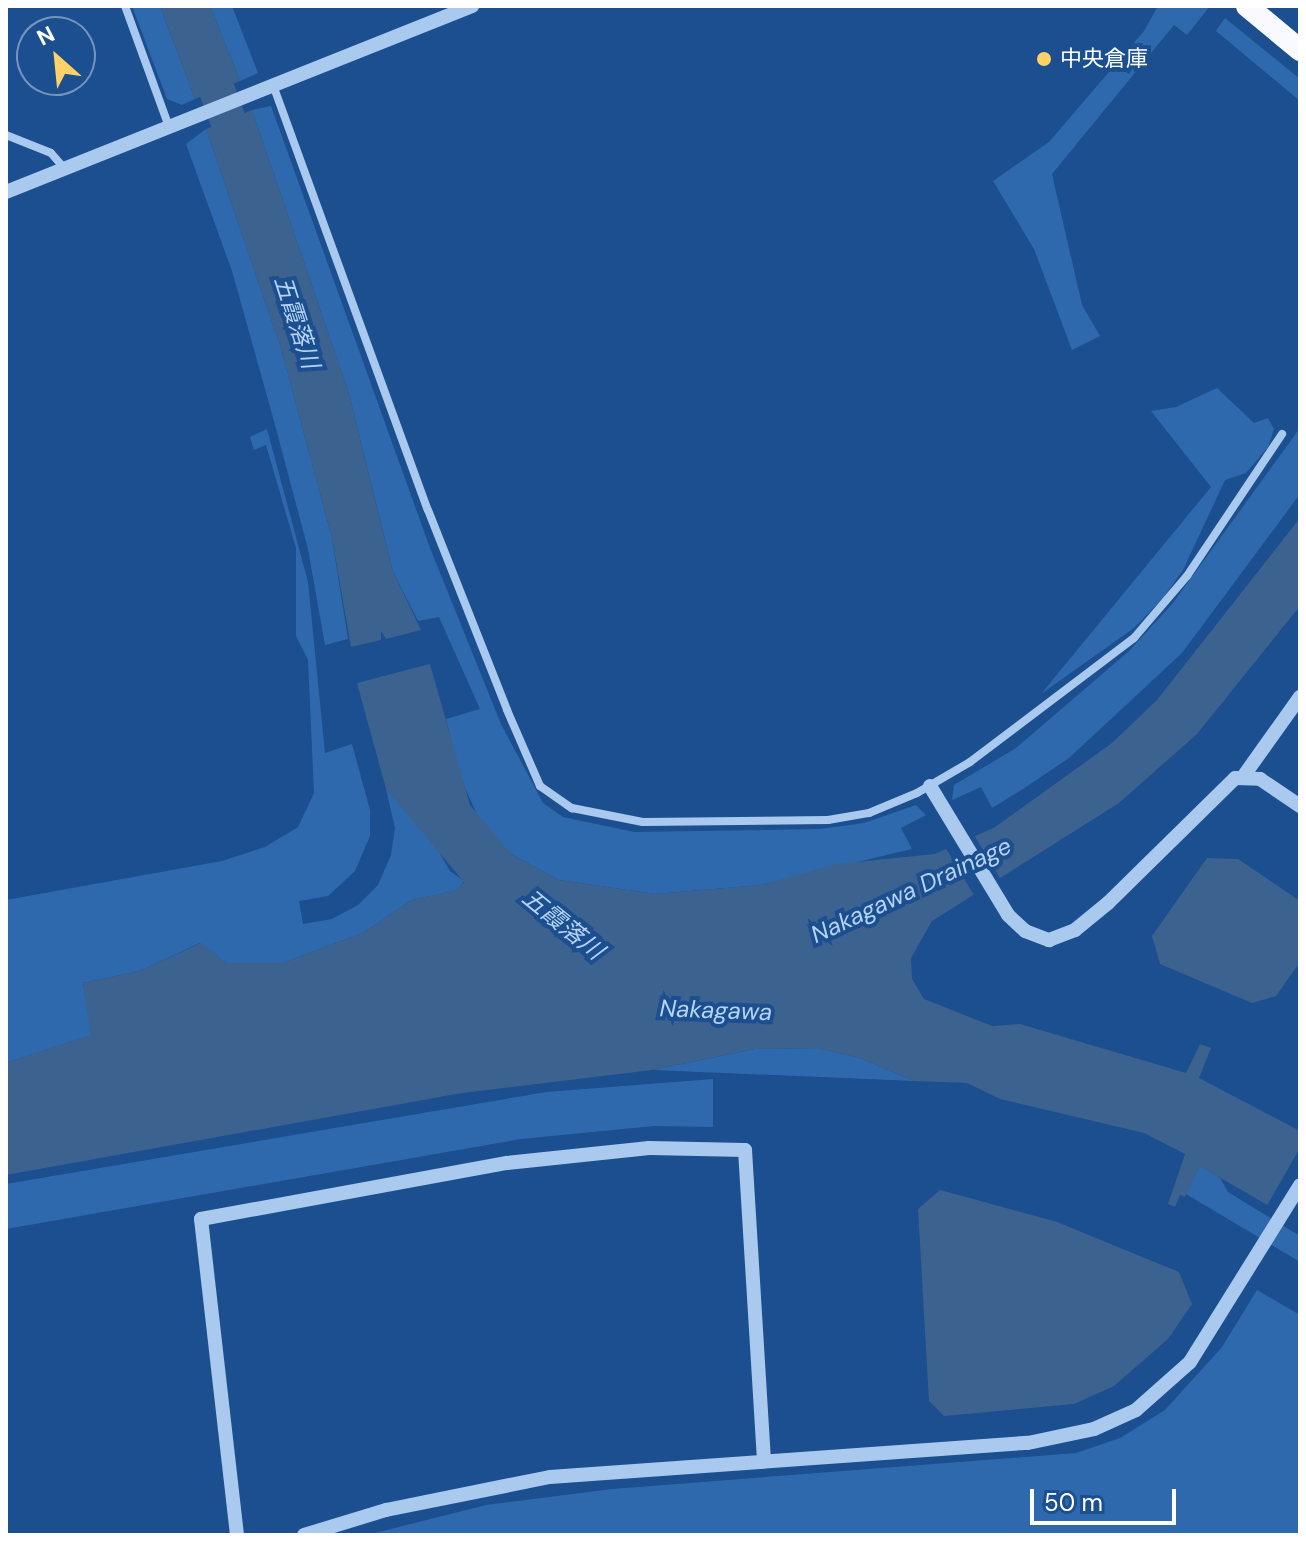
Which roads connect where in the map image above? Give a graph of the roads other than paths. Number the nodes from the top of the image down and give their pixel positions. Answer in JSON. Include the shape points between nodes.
{"nodes":[{"id":1,"x":125,"y":6,"type":"edge"},
{"id":2,"x":472,"y":6,"type":"edge"},
{"id":3,"x":1247,"y":6,"type":"edge"},
{"id":4,"x":1300,"y":50,"type":"edge"},
{"id":5,"x":273,"y":85,"type":"junction"},
{"id":6,"x":169,"y":127,"type":"junction"},
{"id":7,"x":6,"y":135,"type":"edge"},
{"id":8,"x":64,"y":168,"type":"junction"},
{"id":9,"x":6,"y":192,"type":"edge"},
{"id":10,"x":1282,"y":434,"type":"dead end"},
{"id":11,"x":1300,"y":697,"type":"edge"},
{"id":12,"x":1245,"y":774,"type":"junction"},
{"id":13,"x":930,"y":786,"type":"junction"},
{"id":14,"x":1300,"y":806,"type":"edge"},
{"id":15,"x":1300,"y":1185,"type":"edge"},
{"id":16,"x":764,"y":1461,"type":"junction"},
{"id":17,"x":237,"y":1535,"type":"edge"},
{"id":18,"x":304,"y":1535,"type":"edge"}],
"edges":[{"from":1,"to":6,"type":"street"},
{"from":2,"to":5,"type":"street"},
{"from":3,"to":4,"type":"highway"},
{"from":5,"to":6,"type":"street"},
{"from":5,"to":13,"type":"street","via":[[428,510],[540,786],[572,808],[643,822],[828,820],[869,813]]},
{"from":6,"to":8,"type":"street"},
{"from":7,"to":8,"type":"street","via":[[51,153]]},
{"from":8,"to":9,"type":"street"},
{"from":10,"to":13,"type":"street","via":[[1187,576],[1134,638]]},
{"from":11,"to":12,"type":"street"},
{"from":12,"to":13,"type":"street","via":[[1229,783],[1148,868],[1075,930],[1049,940],[1037,938],[1008,915]]},
{"from":12,"to":14,"type":"street"},
{"from":15,"to":16,"type":"street","via":[[1190,1362],[1157,1395],[1111,1423],[1028,1443]]},
{"from":16,"to":17,"type":"street","via":[[745,1150],[649,1148],[507,1163],[201,1219]]},
{"from":16,"to":18,"type":"street","via":[[526,1481],[386,1510]]}]}
